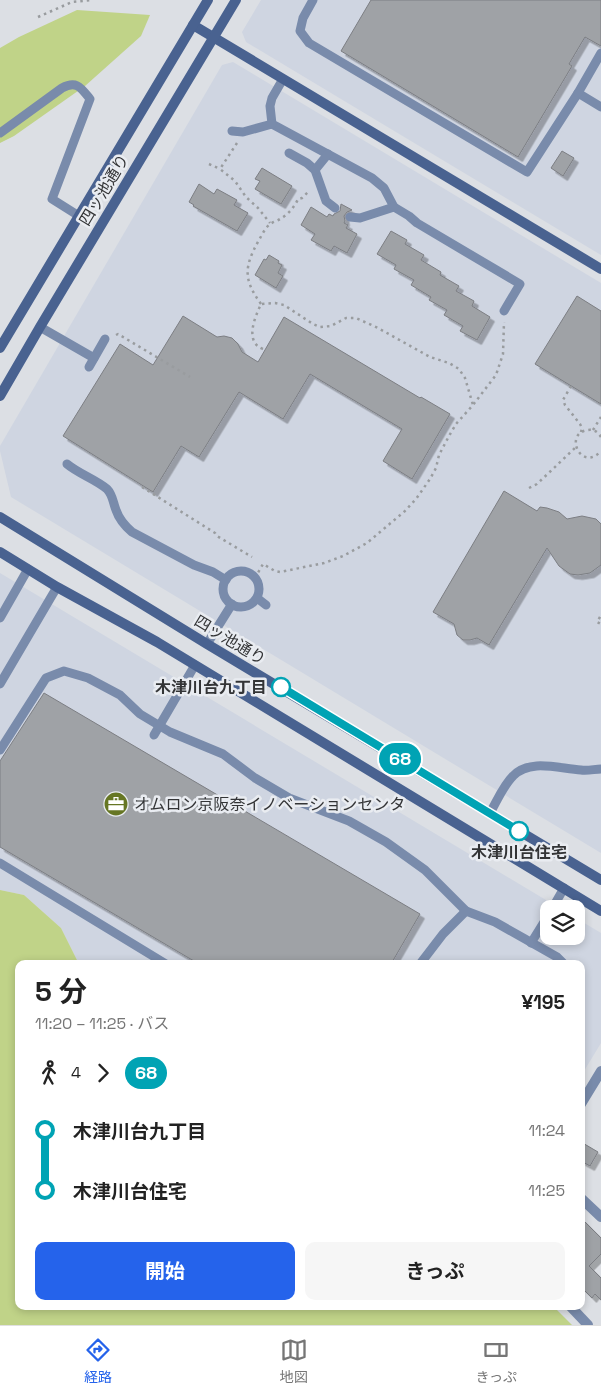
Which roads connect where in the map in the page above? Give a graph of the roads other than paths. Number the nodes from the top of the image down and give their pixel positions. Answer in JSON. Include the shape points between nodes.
{"nodes":[{"id":1,"x":208,"y":0,"type":"edge"},
{"id":2,"x":236,"y":0,"type":"edge"},
{"id":3,"x":313,"y":0,"type":"edge"},
{"id":4,"x":193,"y":25,"type":"junction"},
{"id":5,"x":213,"y":37,"type":"junction"},
{"id":6,"x":601,"y":53,"type":"edge"},
{"id":7,"x":283,"y":79,"type":"junction"},
{"id":8,"x":578,"y":92,"type":"junction"},
{"id":9,"x":601,"y":107,"type":"edge"},
{"id":10,"x":272,"y":124,"type":"junction"},
{"id":11,"x":235,"y":132,"type":"road end"},
{"id":12,"x":0,"y":133,"type":"edge"},
{"id":13,"x":289,"y":153,"type":"dead end"},
{"id":14,"x":328,"y":154,"type":"junction"},
{"id":15,"x":315,"y":170,"type":"junction"},
{"id":16,"x":394,"y":207,"type":"junction"},
{"id":17,"x":335,"y":208,"type":"dead end"},
{"id":18,"x":79,"y":216,"type":"junction"},
{"id":19,"x":350,"y":217,"type":"dead end"},
{"id":20,"x":601,"y":269,"type":"edge"},
{"id":21,"x":504,"y":311,"type":"road end"},
{"id":22,"x":40,"y":327,"type":"junction"},
{"id":23,"x":105,"y":339,"type":"road end"},
{"id":24,"x":0,"y":348,"type":"edge"},
{"id":25,"x":0,"y":396,"type":"edge"},
{"id":26,"x":67,"y":464,"type":"dead end"},
{"id":27,"x":0,"y":517,"type":"edge"},
{"id":28,"x":0,"y":552,"type":"edge"},
{"id":29,"x":28,"y":569,"type":"junction"},
{"id":30,"x":226,"y":580,"type":"junction"},
{"id":31,"x":57,"y":587,"type":"junction"},
{"id":32,"x":257,"y":598,"type":"junction"},
{"id":33,"x":232,"y":604,"type":"junction"},
{"id":34,"x":266,"y":605,"type":"dead end"},
{"id":35,"x":0,"y":618,"type":"edge"},
{"id":36,"x":208,"y":644,"type":"junction"},
{"id":37,"x":195,"y":665,"type":"junction"},
{"id":38,"x":0,"y":684,"type":"edge"},
{"id":39,"x":160,"y":726,"type":"junction"},
{"id":40,"x":154,"y":735,"type":"dead end"},
{"id":41,"x":0,"y":750,"type":"edge"},
{"id":42,"x":601,"y":769,"type":"edge"},
{"id":43,"x":490,"y":813,"type":"junction"},
{"id":44,"x":0,"y":863,"type":"edge"},
{"id":45,"x":601,"y":880,"type":"edge"},
{"id":46,"x":564,"y":888,"type":"junction"},
{"id":47,"x":557,"y":900,"type":"edge"},
{"id":48,"x":466,"y":911,"type":"junction"},
{"id":49,"x":601,"y":911,"type":"edge"},
{"id":50,"x":540,"y":928,"type":"edge"},
{"id":51,"x":531,"y":943,"type":"junction"},
{"id":52,"x":159,"y":960,"type":"edge"},
{"id":53,"x":423,"y":960,"type":"edge"},
{"id":54,"x":560,"y":960,"type":"edge"},
{"id":55,"x":600,"y":1076,"type":"edge"},
{"id":56,"x":585,"y":1098,"type":"edge"},
{"id":57,"x":585,"y":1202,"type":"edge"},
{"id":58,"x":601,"y":1217,"type":"edge"},
{"id":59,"x":574,"y":1310,"type":"edge"},
{"id":60,"x":588,"y":1325,"type":"edge"}],
"edges":[{"from":1,"to":4,"type":"main road","name":"四ッ池通り"},
{"from":2,"to":5,"type":"main road","name":"四ッ池通り"},
{"from":3,"to":8,"type":"lane","via":[[302,18],[300,31],[309,43],[527,172]]},
{"from":4,"to":5,"type":"main road"},
{"from":4,"to":18,"type":"main road","name":"四ッ池通り"},
{"from":5,"to":7,"type":"main road"},
{"from":5,"to":22,"type":"main road","name":"四ッ池通り"},
{"from":6,"to":8,"type":"lane"},
{"from":7,"to":10,"type":"lane","via":[[270,106]]},
{"from":7,"to":20,"type":"main road"},
{"from":8,"to":9,"type":"lane"},
{"from":10,"to":11,"type":"lane"},
{"from":10,"to":14,"type":"lane"},
{"from":12,"to":18,"type":"lane","via":[[62,88],[69,84],[78,86],[90,99],[52,199]]},
{"from":13,"to":15,"type":"lane"},
{"from":14,"to":15,"type":"lane"},
{"from":14,"to":16,"type":"lane","via":[[372,178],[384,188]]},
{"from":15,"to":17,"type":"lane","via":[[326,201]]},
{"from":16,"to":19,"type":"lane","via":[[360,218]]},
{"from":16,"to":21,"type":"lane","via":[[520,284]]},
{"from":18,"to":24,"type":"main road","name":"四ッ池通り"},
{"from":22,"to":23,"type":"lane","via":[[91,362]]},
{"from":22,"to":25,"type":"main road","name":"四ッ池通り"},
{"from":26,"to":30,"type":"lane","via":[[107,490],[119,517],[132,532]]},
{"from":27,"to":36,"type":"main road","name":"四ッ池通り"},
{"from":28,"to":29,"type":"main road"},
{"from":29,"to":31,"type":"main road"},
{"from":29,"to":35,"type":"lane"},
{"from":30,"to":32,"type":"lane","via":[[237,571],[250,573],[259,584]]},
{"from":30,"to":33,"type":"lane","via":[[224,593]]},
{"from":31,"to":37,"type":"main road"},
{"from":31,"to":38,"type":"lane"},
{"from":32,"to":33,"type":"lane","via":[[246,606]]},
{"from":32,"to":34,"type":"lane"},
{"from":33,"to":36,"type":"lane"},
{"from":36,"to":43,"type":"main road","name":"四ッ池通り"},
{"from":37,"to":39,"type":"lane"},
{"from":37,"to":46,"type":"main road"},
{"from":39,"to":40,"type":"lane"},
{"from":39,"to":41,"type":"lane","via":[[140,714],[120,695],[88,678],[64,671],[46,678]]},
{"from":39,"to":48,"type":"lane","via":[[223,754],[289,798],[349,820],[386,842],[425,870]]},
{"from":42,"to":43,"type":"lane","via":[[545,766],[523,770],[509,781]]},
{"from":43,"to":45,"type":"main road","name":"四ッ池通り"},
{"from":44,"to":52,"type":"lane"},
{"from":46,"to":47,"type":"lane"},
{"from":46,"to":49,"type":"main road"},
{"from":48,"to":51,"type":"lane","via":[[495,922]]},
{"from":48,"to":53,"type":"lane"},
{"from":50,"to":51,"type":"lane"},
{"from":51,"to":54,"type":"lane"},
{"from":55,"to":56,"type":"street"},
{"from":57,"to":58,"type":"street"},
{"from":59,"to":60,"type":"street"}]}
